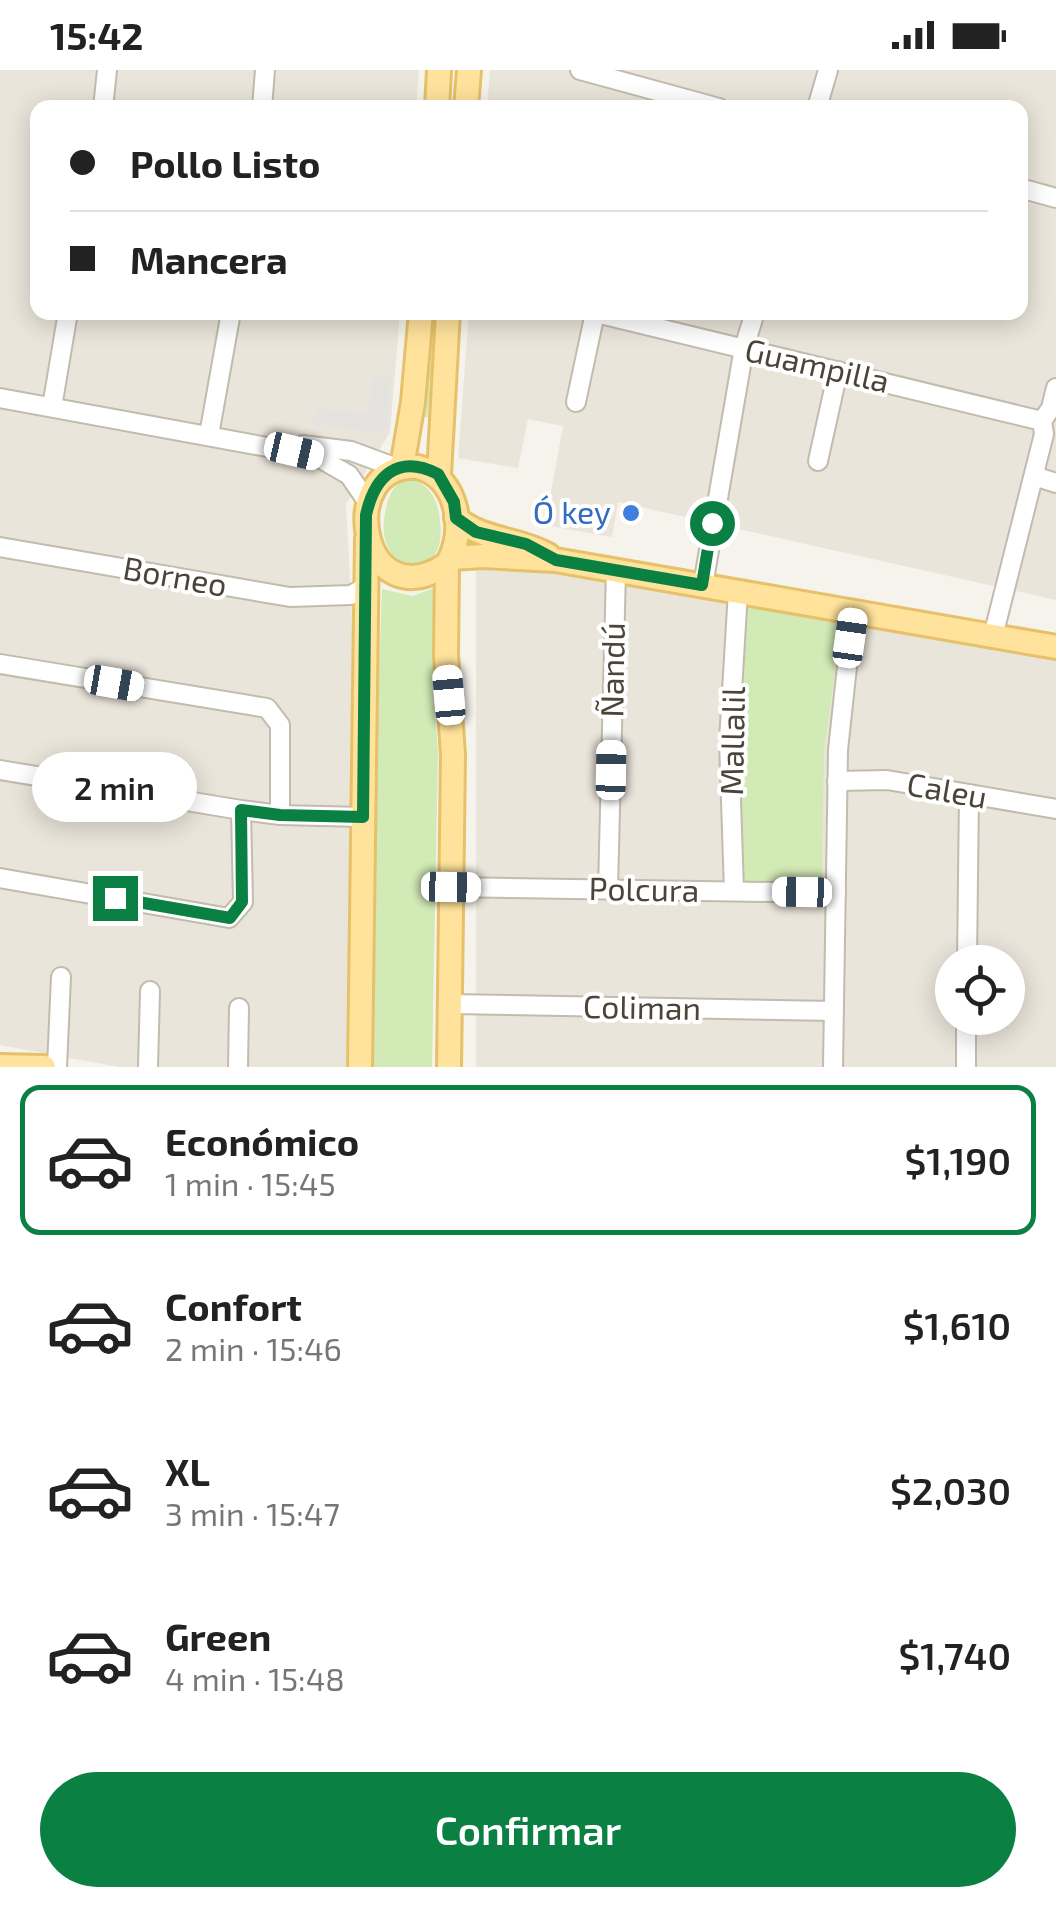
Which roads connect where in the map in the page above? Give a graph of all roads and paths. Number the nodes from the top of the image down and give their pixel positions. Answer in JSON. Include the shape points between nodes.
{"nodes":[{"id":1,"x":106,"y":70,"type":"edge"},
{"id":2,"x":265,"y":70,"type":"edge"},
{"id":3,"x":440,"y":70,"type":"edge"},
{"id":4,"x":469,"y":70,"type":"edge"},
{"id":5,"x":581,"y":70,"type":"edge"},
{"id":6,"x":828,"y":70,"type":"edge"},
{"id":7,"x":104,"y":100,"type":"edge"},
{"id":8,"x":263,"y":100,"type":"edge"},
{"id":9,"x":437,"y":100,"type":"edge"},
{"id":10,"x":467,"y":100,"type":"edge"},
{"id":11,"x":689,"y":100,"type":"edge"},
{"id":12,"x":819,"y":100,"type":"edge"},
{"id":13,"x":1028,"y":190,"type":"edge"},
{"id":14,"x":1056,"y":198,"type":"edge"},
{"id":15,"x":67,"y":320,"type":"edge"},
{"id":16,"x":230,"y":320,"type":"edge"},
{"id":17,"x":420,"y":320,"type":"edge"},
{"id":18,"x":448,"y":320,"type":"edge"},
{"id":19,"x":593,"y":320,"type":"edge"},
{"id":20,"x":624,"y":320,"type":"edge"},
{"id":21,"x":753,"y":320,"type":"edge"},
{"id":22,"x":744,"y":348,"type":"junction"},
{"id":23,"x":838,"y":371,"type":"junction"},
{"id":24,"x":1056,"y":388,"type":"edge"},
{"id":25,"x":0,"y":398,"type":"edge"},
{"id":26,"x":576,"y":402,"type":"dead end"},
{"id":27,"x":52,"y":407,"type":"junction"},
{"id":28,"x":1042,"y":421,"type":"junction"},
{"id":29,"x":209,"y":434,"type":"junction"},
{"id":30,"x":272,"y":446,"type":"junction"},
{"id":31,"x":818,"y":461,"type":"dead end"},
{"id":32,"x":400,"y":468,"type":"junction"},
{"id":33,"x":438,"y":474,"type":"junction"},
{"id":34,"x":1034,"y":476,"type":"junction"},
{"id":35,"x":1056,"y":482,"type":"edge"},
{"id":36,"x":369,"y":504,"type":"junction"},
{"id":37,"x":456,"y":518,"type":"junction"},
{"id":38,"x":367,"y":539,"type":"junction"},
{"id":39,"x":0,"y":546,"type":"edge"},
{"id":40,"x":556,"y":560,"type":"junction"},
{"id":41,"x":449,"y":561,"type":"junction"},
{"id":42,"x":616,"y":570,"type":"junction"},
{"id":43,"x":702,"y":585,"type":"junction"},
{"id":44,"x":738,"y":591,"type":"junction"},
{"id":45,"x":361,"y":595,"type":"junction"},
{"id":46,"x":853,"y":612,"type":"junction"},
{"id":47,"x":993,"y":636,"type":"junction"},
{"id":48,"x":1056,"y":647,"type":"edge"},
{"id":49,"x":0,"y":664,"type":"edge"},
{"id":50,"x":0,"y":770,"type":"edge"},
{"id":51,"x":838,"y":781,"type":"junction"},
{"id":52,"x":969,"y":794,"type":"junction"},
{"id":53,"x":1056,"y":809,"type":"edge"},
{"id":54,"x":241,"y":810,"type":"junction"},
{"id":55,"x":280,"y":815,"type":"junction"},
{"id":56,"x":363,"y":817,"type":"junction"},
{"id":57,"x":0,"y":878,"type":"edge"},
{"id":58,"x":451,"y":887,"type":"junction"},
{"id":59,"x":608,"y":889,"type":"junction"},
{"id":60,"x":734,"y":891,"type":"junction"},
{"id":61,"x":836,"y":893,"type":"junction"},
{"id":62,"x":967,"y":945,"type":"edge"},
{"id":63,"x":61,"y":977,"type":"dead end"},
{"id":64,"x":150,"y":991,"type":"dead end"},
{"id":65,"x":450,"y":1004,"type":"junction"},
{"id":66,"x":239,"y":1008,"type":"dead end"},
{"id":67,"x":834,"y":1011,"type":"junction"},
{"id":68,"x":966,"y":1035,"type":"edge"},
{"id":69,"x":0,"y":1056,"type":"edge"},
{"id":70,"x":0,"y":1066,"type":"edge"},
{"id":71,"x":26,"y":1066,"type":"edge"},
{"id":72,"x":44,"y":1067,"type":"edge"},
{"id":73,"x":57,"y":1067,"type":"edge"},
{"id":74,"x":148,"y":1067,"type":"edge"},
{"id":75,"x":238,"y":1067,"type":"edge"},
{"id":76,"x":360,"y":1067,"type":"edge"},
{"id":77,"x":449,"y":1067,"type":"edge"},
{"id":78,"x":833,"y":1067,"type":"edge"},
{"id":79,"x":966,"y":1067,"type":"edge"}],
"edges":[{"from":1,"to":7,"type":"street"},
{"from":2,"to":8,"type":"street"},
{"from":3,"to":9,"type":"main road"},
{"from":4,"to":10,"type":"main road"},
{"from":5,"to":11,"type":"street"},
{"from":6,"to":12,"type":"street"},
{"from":13,"to":14,"type":"street"},
{"from":15,"to":27,"type":"street"},
{"from":16,"to":29,"type":"street"},
{"from":17,"to":32,"type":"main road"},
{"from":18,"to":33,"type":"main road"},
{"from":19,"to":26,"type":"street"},
{"from":20,"to":22,"type":"street","name":"Guampilla"},
{"from":21,"to":22,"type":"street"},
{"from":22,"to":23,"type":"street","name":"Guampilla"},
{"from":22,"to":43,"type":"street"},
{"from":23,"to":28,"type":"street","name":"Guampilla"},
{"from":23,"to":31,"type":"street"},
{"from":24,"to":28,"type":"street"},
{"from":25,"to":27,"type":"street"},
{"from":27,"to":29,"type":"street"},
{"from":28,"to":34,"type":"street"},
{"from":29,"to":30,"type":"street"},
{"from":30,"to":32,"type":"street","via":[[351,450]]},
{"from":30,"to":36,"type":"street","via":[[333,463]]},
{"from":32,"to":33,"type":"main road"},
{"from":32,"to":36,"type":"main road","via":[[378,482]]},
{"from":33,"to":37,"type":"main road"},
{"from":34,"to":35,"type":"street"},
{"from":34,"to":47,"type":"street"},
{"from":36,"to":38,"type":"main road"},
{"from":37,"to":40,"type":"main road","via":[[476,532],[526,544]]},
{"from":37,"to":41,"type":"main road"},
{"from":38,"to":41,"type":"main road","via":[[381,564],[407,576]]},
{"from":38,"to":45,"type":"main road"},
{"from":39,"to":45,"type":"street","name":"Borneo","via":[[290,597]]},
{"from":40,"to":41,"type":"main road"},
{"from":40,"to":42,"type":"main road"},
{"from":41,"to":58,"type":"main road"},
{"from":42,"to":43,"type":"main road"},
{"from":42,"to":59,"type":"street","name":"Ñandú"},
{"from":43,"to":44,"type":"main road"},
{"from":44,"to":46,"type":"main road"},
{"from":44,"to":60,"type":"street","name":"Mallalil","via":[[730,742]]},
{"from":45,"to":56,"type":"main road"},
{"from":46,"to":47,"type":"main road"},
{"from":46,"to":51,"type":"street"},
{"from":47,"to":48,"type":"main road"},
{"from":49,"to":55,"type":"street","via":[[267,708],[280,725]]},
{"from":50,"to":54,"type":"street"},
{"from":51,"to":52,"type":"street","name":"Caleu","via":[[887,780]]},
{"from":51,"to":61,"type":"street"},
{"from":52,"to":53,"type":"street","name":"Caleu"},
{"from":52,"to":62,"type":"street"},
{"from":54,"to":55,"type":"street"},
{"from":54,"to":57,"type":"street","via":[[242,902],[230,918]]},
{"from":55,"to":56,"type":"street"},
{"from":56,"to":76,"type":"main road"},
{"from":58,"to":59,"type":"street","name":"Polcura"},
{"from":58,"to":65,"type":"main road"},
{"from":59,"to":60,"type":"street","name":"Polcura"},
{"from":60,"to":61,"type":"street","name":"Polcura"},
{"from":61,"to":67,"type":"street"},
{"from":63,"to":73,"type":"street"},
{"from":64,"to":74,"type":"street"},
{"from":65,"to":67,"type":"street","name":"Coliman"},
{"from":65,"to":77,"type":"main road"},
{"from":66,"to":75,"type":"street"},
{"from":67,"to":78,"type":"street"},
{"from":68,"to":79,"type":"street"},
{"from":69,"to":71,"type":"street"},
{"from":70,"to":71,"type":"main road"},
{"from":71,"to":72,"type":"main road"}]}
